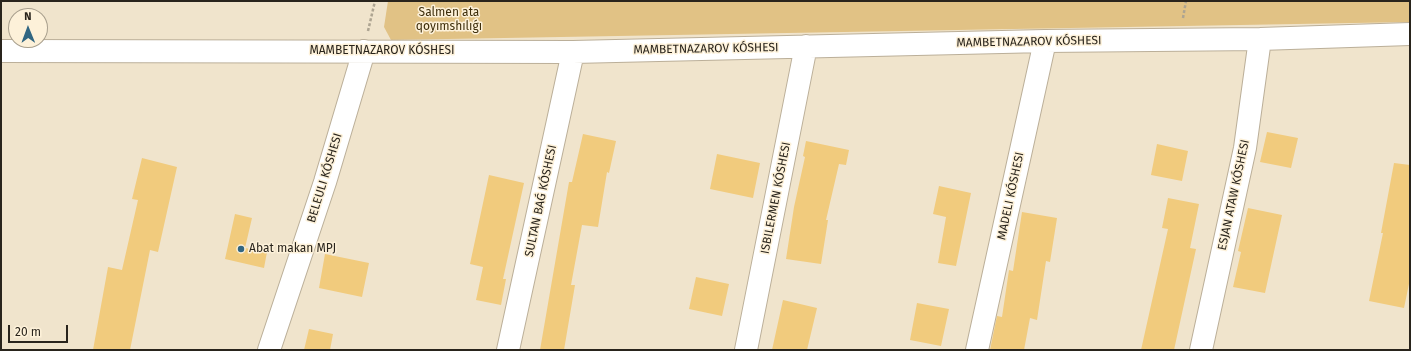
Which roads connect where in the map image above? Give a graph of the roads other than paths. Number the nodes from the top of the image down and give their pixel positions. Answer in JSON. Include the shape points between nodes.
{"nodes":[{"id":1,"x":1410,"y":34,"type":"edge"},
{"id":2,"x":1260,"y":39,"type":"junction"},
{"id":3,"x":1044,"y":41,"type":"junction"},
{"id":4,"x":806,"y":46,"type":"junction"},
{"id":5,"x":1,"y":51,"type":"edge"},
{"id":6,"x":364,"y":51,"type":"junction"},
{"id":7,"x":573,"y":52,"type":"junction"},
{"id":8,"x":269,"y":350,"type":"edge"},
{"id":9,"x":508,"y":350,"type":"edge"},
{"id":10,"x":746,"y":350,"type":"edge"},
{"id":11,"x":977,"y":350,"type":"edge"},
{"id":12,"x":1201,"y":350,"type":"edge"}],
"edges":[{"from":1,"to":2,"type":"street","name":"MAMBETNAZAROV KÓSHESI"},
{"from":2,"to":3,"type":"street","name":"MAMBETNAZAROV KÓSHESI"},
{"from":2,"to":12,"type":"street","name":"ESJAN ATAW KÓSHESI","via":[[1244,148]]},
{"from":3,"to":4,"type":"street","name":"MAMBETNAZAROV KÓSHESI"},
{"from":3,"to":11,"type":"street","name":"MADELI KÓSHESI"},
{"from":4,"to":7,"type":"street","name":"MAMBETNAZAROV KÓSHESI"},
{"from":4,"to":10,"type":"street","name":"ISBILERMEN KÓSHESI"},
{"from":5,"to":6,"type":"street","name":"MAMBETNAZAROV KÓSHESI"},
{"from":6,"to":7,"type":"street","name":"MAMBETNAZAROV KÓSHESI"},
{"from":6,"to":8,"type":"street","name":"BELEULI KÓSHESI","via":[[325,182]]},
{"from":7,"to":9,"type":"street","name":"SULTAN BAǴ KÓSHESI"}]}
